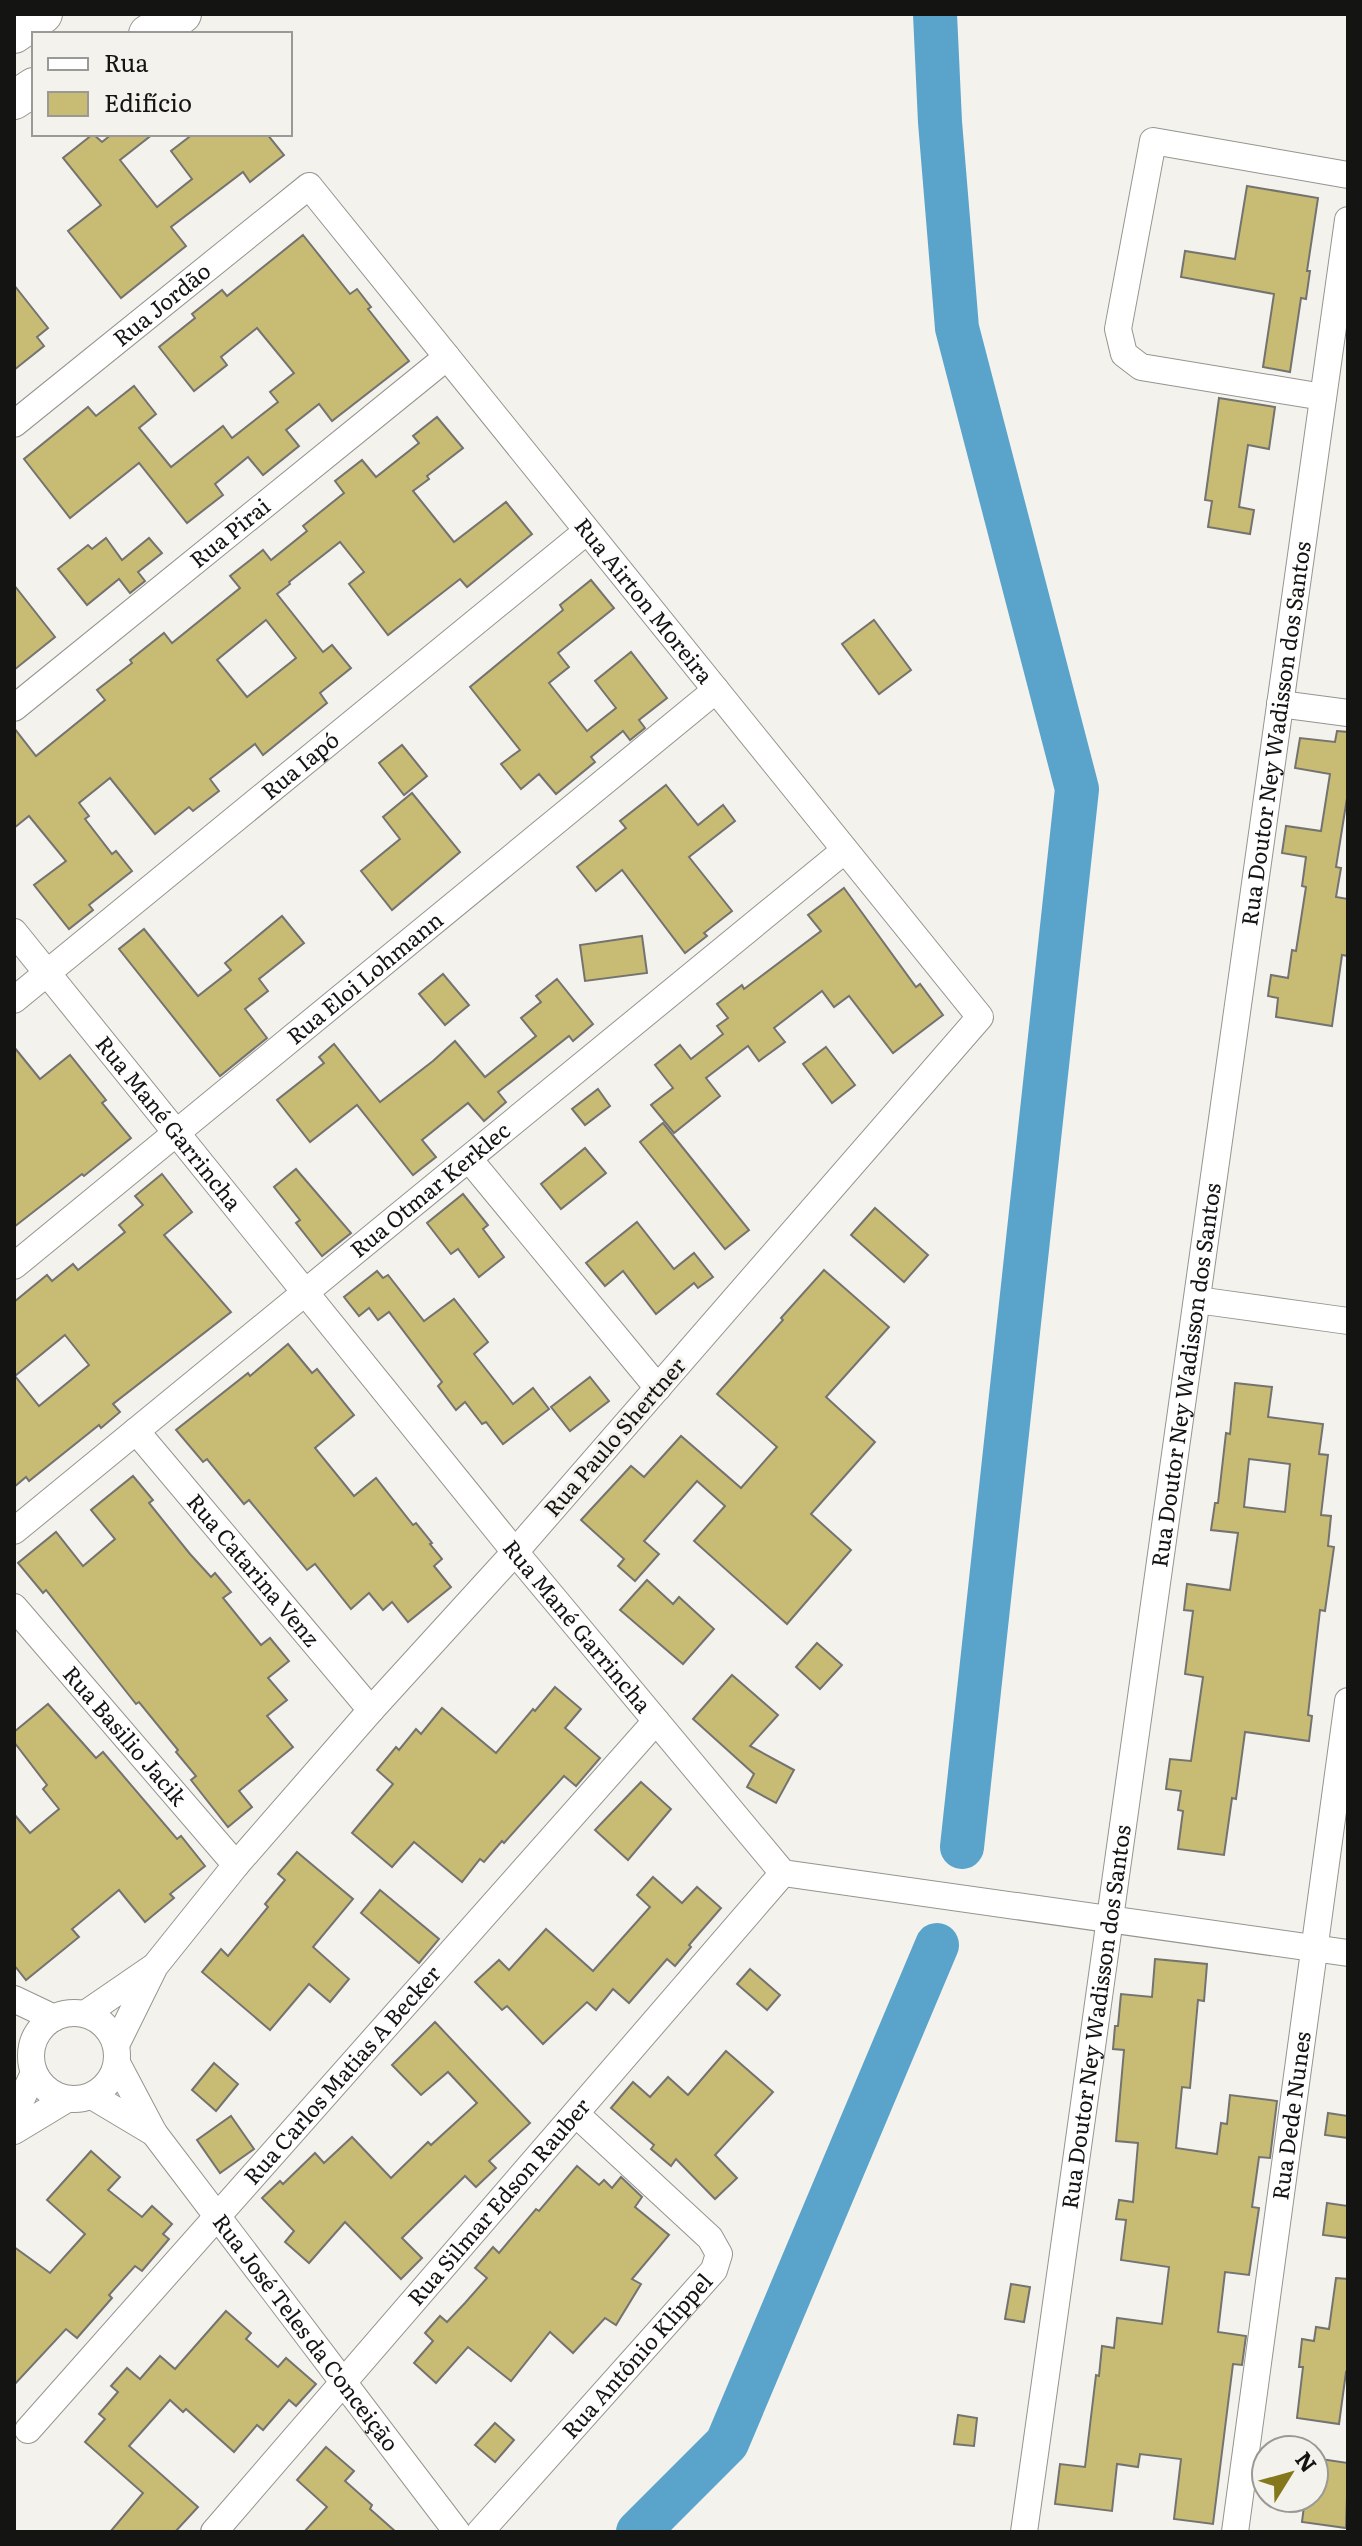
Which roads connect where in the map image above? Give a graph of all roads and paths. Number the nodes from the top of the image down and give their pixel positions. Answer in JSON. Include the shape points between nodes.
{"nodes":[{"id":1,"x":43,"y":14,"type":"edge"},
{"id":2,"x":182,"y":14,"type":"edge"},
{"id":3,"x":151,"y":32,"type":"edge"},
{"id":4,"x":14,"y":34,"type":"edge"},
{"id":5,"x":32,"y":88,"type":"edge"},
{"id":6,"x":14,"y":100,"type":"edge"},
{"id":7,"x":1348,"y":175,"type":"edge"},
{"id":8,"x":309,"y":186,"type":"joint"},
{"id":9,"x":1348,"y":220,"type":"edge"},
{"id":10,"x":447,"y":357,"type":"junction"},
{"id":11,"x":1323,"y":397,"type":"junction"},
{"id":12,"x":14,"y":424,"type":"edge"},
{"id":13,"x":587,"y":531,"type":"junction"},
{"id":14,"x":716,"y":690,"type":"junction"},
{"id":15,"x":1280,"y":704,"type":"junction"},
{"id":16,"x":14,"y":708,"type":"edge"},
{"id":17,"x":1348,"y":713,"type":"edge"},
{"id":18,"x":845,"y":850,"type":"junction"},
{"id":19,"x":14,"y":932,"type":"edge"},
{"id":20,"x":47,"y":973,"type":"junction"},
{"id":21,"x":14,"y":1000,"type":"edge"},
{"id":22,"x":980,"y":1017,"type":"joint"},
{"id":23,"x":176,"y":1133,"type":"junction"},
{"id":24,"x":469,"y":1159,"type":"junction"},
{"id":25,"x":14,"y":1266,"type":"edge"},
{"id":26,"x":305,"y":1292,"type":"junction"},
{"id":27,"x":1197,"y":1300,"type":"junction"},
{"id":28,"x":1348,"y":1321,"type":"edge"},
{"id":29,"x":658,"y":1388,"type":"junction"},
{"id":30,"x":136,"y":1431,"type":"junction"},
{"id":31,"x":14,"y":1531,"type":"edge"},
{"id":32,"x":515,"y":1552,"type":"junction"},
{"id":33,"x":14,"y":1607,"type":"edge"},
{"id":34,"x":1348,"y":1701,"type":"edge"},
{"id":35,"x":371,"y":1710,"type":"junction"},
{"id":36,"x":656,"y":1721,"type":"junction"},
{"id":37,"x":236,"y":1865,"type":"junction"},
{"id":38,"x":783,"y":1873,"type":"junction"},
{"id":39,"x":1110,"y":1919,"type":"junction"},
{"id":40,"x":1315,"y":1948,"type":"junction"},
{"id":41,"x":1348,"y":1953,"type":"edge"},
{"id":42,"x":155,"y":1966,"type":"junction"},
{"id":43,"x":14,"y":1999,"type":"edge"},
{"id":44,"x":85,"y":2014,"type":"junction"},
{"id":45,"x":54,"y":2018,"type":"junction"},
{"id":46,"x":14,"y":2029,"type":"edge"},
{"id":47,"x":117,"y":2054,"type":"junction"},
{"id":48,"x":32,"y":2062,"type":"junction"},
{"id":49,"x":80,"y":2098,"type":"junction"},
{"id":50,"x":576,"y":2114,"type":"junction"},
{"id":51,"x":14,"y":2115,"type":"edge"},
{"id":52,"x":14,"y":2131,"type":"edge"},
{"id":53,"x":154,"y":2133,"type":"junction"},
{"id":54,"x":217,"y":2215,"type":"junction"},
{"id":55,"x":344,"y":2383,"type":"junction"},
{"id":56,"x":28,"y":2430,"type":"dead end"},
{"id":57,"x":214,"y":2532,"type":"edge"},
{"id":58,"x":457,"y":2532,"type":"edge"},
{"id":59,"x":480,"y":2532,"type":"edge"},
{"id":60,"x":1024,"y":2532,"type":"edge"},
{"id":61,"x":1235,"y":2532,"type":"edge"}],
"edges":[{"from":1,"to":4,"type":"street"},
{"from":2,"to":3,"type":"street"},
{"from":5,"to":6,"type":"street"},
{"from":7,"to":11,"type":"street","via":[[1153,141],[1118,329],[1124,354],[1141,367]]},
{"from":8,"to":10,"type":"street","name":"Rua Airton Moreira"},
{"from":8,"to":12,"type":"street","name":"Rua Jordão"},
{"from":9,"to":11,"type":"street","name":"Rua Doutor Ney Wadisson dos Santos"},
{"from":10,"to":13,"type":"street","name":"Rua Airton Moreira"},
{"from":10,"to":16,"type":"street","name":"Rua Pirai"},
{"from":11,"to":15,"type":"street","name":"Rua Doutor Ney Wadisson dos Santos"},
{"from":13,"to":14,"type":"street","name":"Rua Airton Moreira"},
{"from":13,"to":20,"type":"street","name":"Rua Iapó"},
{"from":14,"to":18,"type":"street","name":"Rua Airton Moreira"},
{"from":14,"to":23,"type":"street","name":"Rua Eloi Lohmann"},
{"from":15,"to":17,"type":"street"},
{"from":15,"to":27,"type":"street","name":"Rua Doutor Ney Wadisson dos Santos"},
{"from":18,"to":22,"type":"street","name":"Rua Airton Moreira"},
{"from":18,"to":24,"type":"street","name":"Rua Otmar Kerklec"},
{"from":19,"to":20,"type":"street","name":"Rua Mané Garrincha"},
{"from":20,"to":21,"type":"street","name":"Rua Iapó"},
{"from":20,"to":23,"type":"street","name":"Rua Mané Garrincha"},
{"from":22,"to":29,"type":"street","name":"Rua Paulo Shertner"},
{"from":23,"to":25,"type":"street","name":"Rua Eloi Lohmann"},
{"from":23,"to":26,"type":"street","name":"Rua Mané Garrincha"},
{"from":24,"to":26,"type":"street","name":"Rua Otmar Kerklec"},
{"from":24,"to":29,"type":"street"},
{"from":26,"to":30,"type":"street","name":"Rua Otmar Kerklec"},
{"from":26,"to":32,"type":"street","name":"Rua Mané Garrincha"},
{"from":27,"to":28,"type":"street"},
{"from":27,"to":39,"type":"street","name":"Rua Doutor Ney Wadisson dos Santos"},
{"from":29,"to":32,"type":"street","name":"Rua Paulo Shertner"},
{"from":30,"to":31,"type":"street","name":"Rua Otmar Kerklec"},
{"from":30,"to":35,"type":"street","name":"Rua Catarina Venz"},
{"from":32,"to":35,"type":"street","name":"Rua Paulo Shertner"},
{"from":32,"to":36,"type":"street","name":"Rua Mané Garrincha"},
{"from":33,"to":37,"type":"street","name":"Rua Basilio Jacik"},
{"from":34,"to":40,"type":"street","name":"Rua Dede Nunes"},
{"from":35,"to":37,"type":"street","name":"Rua Paulo Shertner"},
{"from":36,"to":38,"type":"street","name":"Rua Mané Garrincha"},
{"from":36,"to":54,"type":"street","name":"Rua Carlos Matias A Becker"},
{"from":37,"to":42,"type":"street","name":"Rua Paulo Shertner"},
{"from":38,"to":39,"type":"street"},
{"from":38,"to":50,"type":"street","name":"Rua Silmar Edson Rauber"},
{"from":39,"to":40,"type":"street"},
{"from":39,"to":60,"type":"street","name":"Rua Doutor Ney Wadisson dos Santos"},
{"from":40,"to":41,"type":"street"},
{"from":40,"to":61,"type":"street","name":"Rua Dede Nunes"},
{"from":42,"to":44,"type":"street","name":"Rua Paulo Shertner"},
{"from":42,"to":47,"type":"street","name":"Rua Paulo Shertner"},
{"from":43,"to":45,"type":"street"},
{"from":44,"to":45,"type":"street"},
{"from":44,"to":47,"type":"street","via":[[105,2026]]},
{"from":45,"to":48,"type":"street","via":[[35,2038]]},
{"from":46,"to":48,"type":"street"},
{"from":47,"to":49,"type":"street","via":[[113,2077],[104,2088]]},
{"from":47,"to":53,"type":"street","name":"Rua José Teles da Conceição"},
{"from":48,"to":49,"type":"street","via":[[42,2086],[53,2095]]},
{"from":48,"to":51,"type":"street"},
{"from":49,"to":52,"type":"street"},
{"from":49,"to":53,"type":"street","name":"Rua José Teles da Conceição"},
{"from":50,"to":55,"type":"street","name":"Rua Silmar Edson Rauber"},
{"from":50,"to":59,"type":"street","name":"Rua Antônio Klippel","via":[[710,2238],[719,2254],[714,2270]]},
{"from":53,"to":54,"type":"street","name":"Rua José Teles da Conceição"},
{"from":54,"to":55,"type":"street","name":"Rua José Teles da Conceição"},
{"from":54,"to":56,"type":"street","name":"Rua Carlos Matias A Becker"},
{"from":55,"to":57,"type":"street","name":"Rua Silmar Edson Rauber"},
{"from":55,"to":58,"type":"street","name":"Rua José Teles da Conceição"}]}
